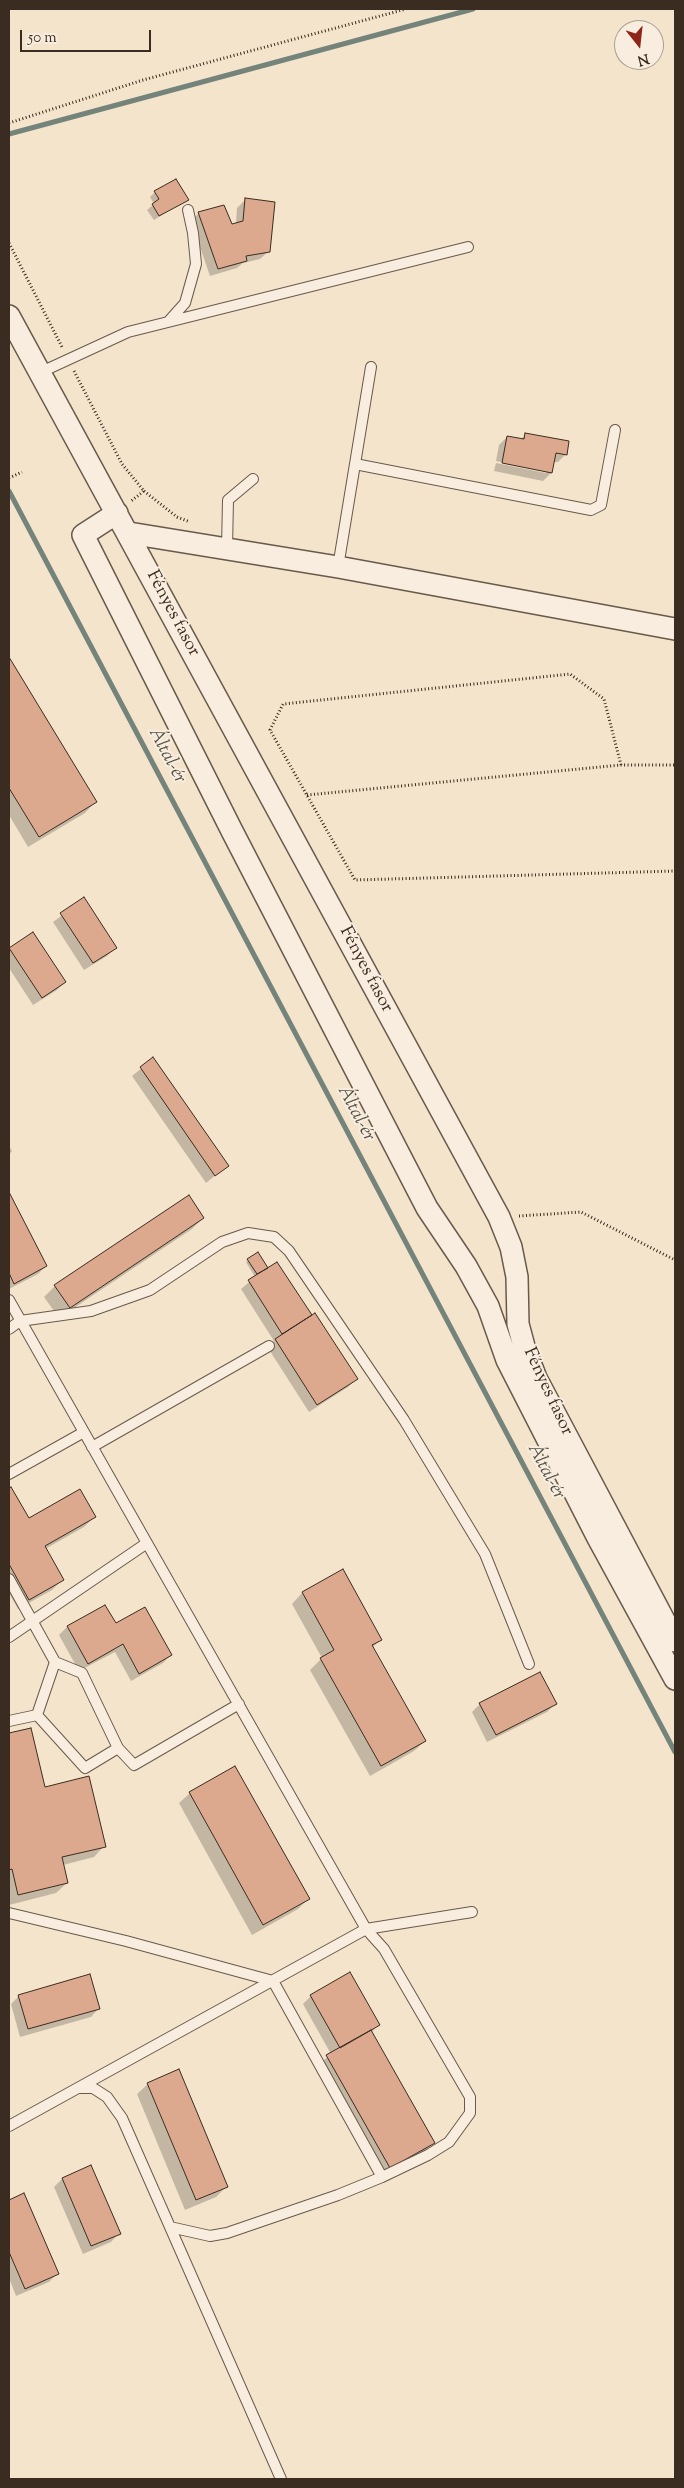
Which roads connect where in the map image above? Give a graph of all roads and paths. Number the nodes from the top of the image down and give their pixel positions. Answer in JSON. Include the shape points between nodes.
{"nodes":[{"id":1,"x":406,"y":9,"type":"edge"},
{"id":2,"x":9,"y":123,"type":"edge"},
{"id":3,"x":188,"y":210,"type":"dead end"},
{"id":4,"x":9,"y":243,"type":"edge"},
{"id":5,"x":468,"y":248,"type":"dead end"},
{"id":6,"x":9,"y":316,"type":"edge"},
{"id":7,"x":168,"y":322,"type":"junction"},
{"id":8,"x":68,"y":360,"type":"junction"},
{"id":9,"x":371,"y":367,"type":"dead end"},
{"id":10,"x":39,"y":373,"type":"junction"},
{"id":11,"x":615,"y":430,"type":"dead end"},
{"id":12,"x":354,"y":464,"type":"junction"},
{"id":13,"x":22,"y":472,"type":"dead end"},
{"id":14,"x":9,"y":478,"type":"edge"},
{"id":15,"x":253,"y":479,"type":"dead end"},
{"id":16,"x":144,"y":491,"type":"junction"},
{"id":17,"x":117,"y":513,"type":"junction"},
{"id":18,"x":198,"y":525,"type":"dead end"},
{"id":19,"x":129,"y":533,"type":"junction"},
{"id":20,"x":226,"y":548,"type":"junction"},
{"id":21,"x":338,"y":568,"type":"junction"},
{"id":22,"x":675,"y":630,"type":"edge"},
{"id":23,"x":621,"y":765,"type":"junction"},
{"id":24,"x":675,"y":765,"type":"edge"},
{"id":25,"x":307,"y":795,"type":"junction"},
{"id":26,"x":675,"y":871,"type":"edge"},
{"id":27,"x":499,"y":1217,"type":"junction"},
{"id":28,"x":675,"y":1260,"type":"edge"},
{"id":29,"x":9,"y":1300,"type":"edge"},
{"id":30,"x":20,"y":1321,"type":"junction"},
{"id":31,"x":9,"y":1329,"type":"edge"},
{"id":32,"x":270,"y":1346,"type":"dead end"},
{"id":33,"x":84,"y":1432,"type":"junction"},
{"id":34,"x":92,"y":1447,"type":"junction"},
{"id":35,"x":9,"y":1474,"type":"edge"},
{"id":36,"x":147,"y":1543,"type":"junction"},
{"id":37,"x":9,"y":1579,"type":"edge"},
{"id":38,"x":32,"y":1621,"type":"junction"},
{"id":39,"x":9,"y":1637,"type":"edge"},
{"id":40,"x":675,"y":1640,"type":"edge"},
{"id":41,"x":55,"y":1662,"type":"junction"},
{"id":42,"x":529,"y":1664,"type":"dead end"},
{"id":43,"x":675,"y":1679,"type":"edge"},
{"id":44,"x":239,"y":1704,"type":"junction"},
{"id":45,"x":37,"y":1715,"type":"junction"},
{"id":46,"x":9,"y":1720,"type":"edge"},
{"id":47,"x":118,"y":1748,"type":"junction"},
{"id":48,"x":472,"y":1912,"type":"dead end"},
{"id":49,"x":9,"y":1913,"type":"edge"},
{"id":50,"x":366,"y":1928,"type":"junction"},
{"id":51,"x":273,"y":1980,"type":"junction"},
{"id":52,"x":77,"y":2088,"type":"junction"},
{"id":53,"x":9,"y":2126,"type":"edge"},
{"id":54,"x":382,"y":2176,"type":"junction"},
{"id":55,"x":170,"y":2227,"type":"junction"},
{"id":56,"x":281,"y":2479,"type":"edge"}],
"edges":[{"from":1,"to":2,"type":"path","via":[[143,80]]},
{"from":3,"to":7,"type":"lane","via":[[194,233],[196,264],[185,303]]},
{"from":4,"to":8,"type":"path"},
{"from":5,"to":7,"type":"lane"},
{"from":6,"to":10,"type":"street","name":"Fényes fasor"},
{"from":7,"to":8,"type":"lane","via":[[128,332]]},
{"from":8,"to":10,"type":"lane"},
{"from":8,"to":16,"type":"path","via":[[122,464]]},
{"from":9,"to":12,"type":"lane"},
{"from":10,"to":17,"type":"street","name":"Fényes fasor"},
{"from":11,"to":12,"type":"lane","via":[[601,505],[591,510]]},
{"from":12,"to":21,"type":"lane"},
{"from":13,"to":14,"type":"path"},
{"from":15,"to":20,"type":"lane","via":[[228,500]]},
{"from":16,"to":17,"type":"path"},
{"from":16,"to":18,"type":"path","via":[[177,517]]},
{"from":17,"to":19,"type":"street","name":"Fényes fasor"},
{"from":17,"to":43,"type":"street","via":[[83,535],[427,1208],[488,1306],[507,1360]]},
{"from":19,"to":20,"type":"street"},
{"from":19,"to":27,"type":"street","name":"Fényes fasor"},
{"from":20,"to":21,"type":"street"},
{"from":21,"to":22,"type":"street"},
{"from":23,"to":24,"type":"path"},
{"from":23,"to":25,"type":"path"},
{"from":23,"to":25,"type":"path","via":[[604,699],[570,674],[283,704],[270,730]]},
{"from":25,"to":26,"type":"path","via":[[355,880]]},
{"from":27,"to":28,"type":"path","via":[[581,1212]]},
{"from":27,"to":40,"type":"street","name":"Fényes fasor","via":[[512,1247],[517,1277],[518,1324],[536,1378]]},
{"from":29,"to":30,"type":"lane"},
{"from":30,"to":31,"type":"lane"},
{"from":30,"to":33,"type":"lane"},
{"from":30,"to":42,"type":"lane","via":[[91,1311],[150,1290],[222,1242],[248,1233],[274,1237],[289,1251],[404,1420],[485,1554]]},
{"from":32,"to":34,"type":"lane"},
{"from":33,"to":34,"type":"lane"},
{"from":33,"to":35,"type":"lane"},
{"from":34,"to":36,"type":"lane"},
{"from":36,"to":38,"type":"lane"},
{"from":36,"to":44,"type":"lane"},
{"from":37,"to":38,"type":"lane"},
{"from":38,"to":39,"type":"lane"},
{"from":38,"to":41,"type":"lane"},
{"from":41,"to":45,"type":"lane"},
{"from":41,"to":47,"type":"lane","via":[[82,1673]]},
{"from":44,"to":47,"type":"lane","via":[[134,1765]]},
{"from":44,"to":50,"type":"lane"},
{"from":45,"to":46,"type":"lane"},
{"from":45,"to":47,"type":"lane","via":[[85,1768]]},
{"from":48,"to":50,"type":"lane"},
{"from":49,"to":51,"type":"lane"},
{"from":50,"to":51,"type":"lane"},
{"from":50,"to":54,"type":"lane","via":[[384,1949],[470,2097],[470,2113],[449,2142]]},
{"from":51,"to":52,"type":"lane"},
{"from":51,"to":54,"type":"lane"},
{"from":52,"to":53,"type":"lane"},
{"from":52,"to":55,"type":"lane","via":[[93,2088],[107,2097],[122,2118]]},
{"from":54,"to":55,"type":"lane","via":[[338,2195],[227,2233],[210,2236]]},
{"from":55,"to":56,"type":"lane"}]}
